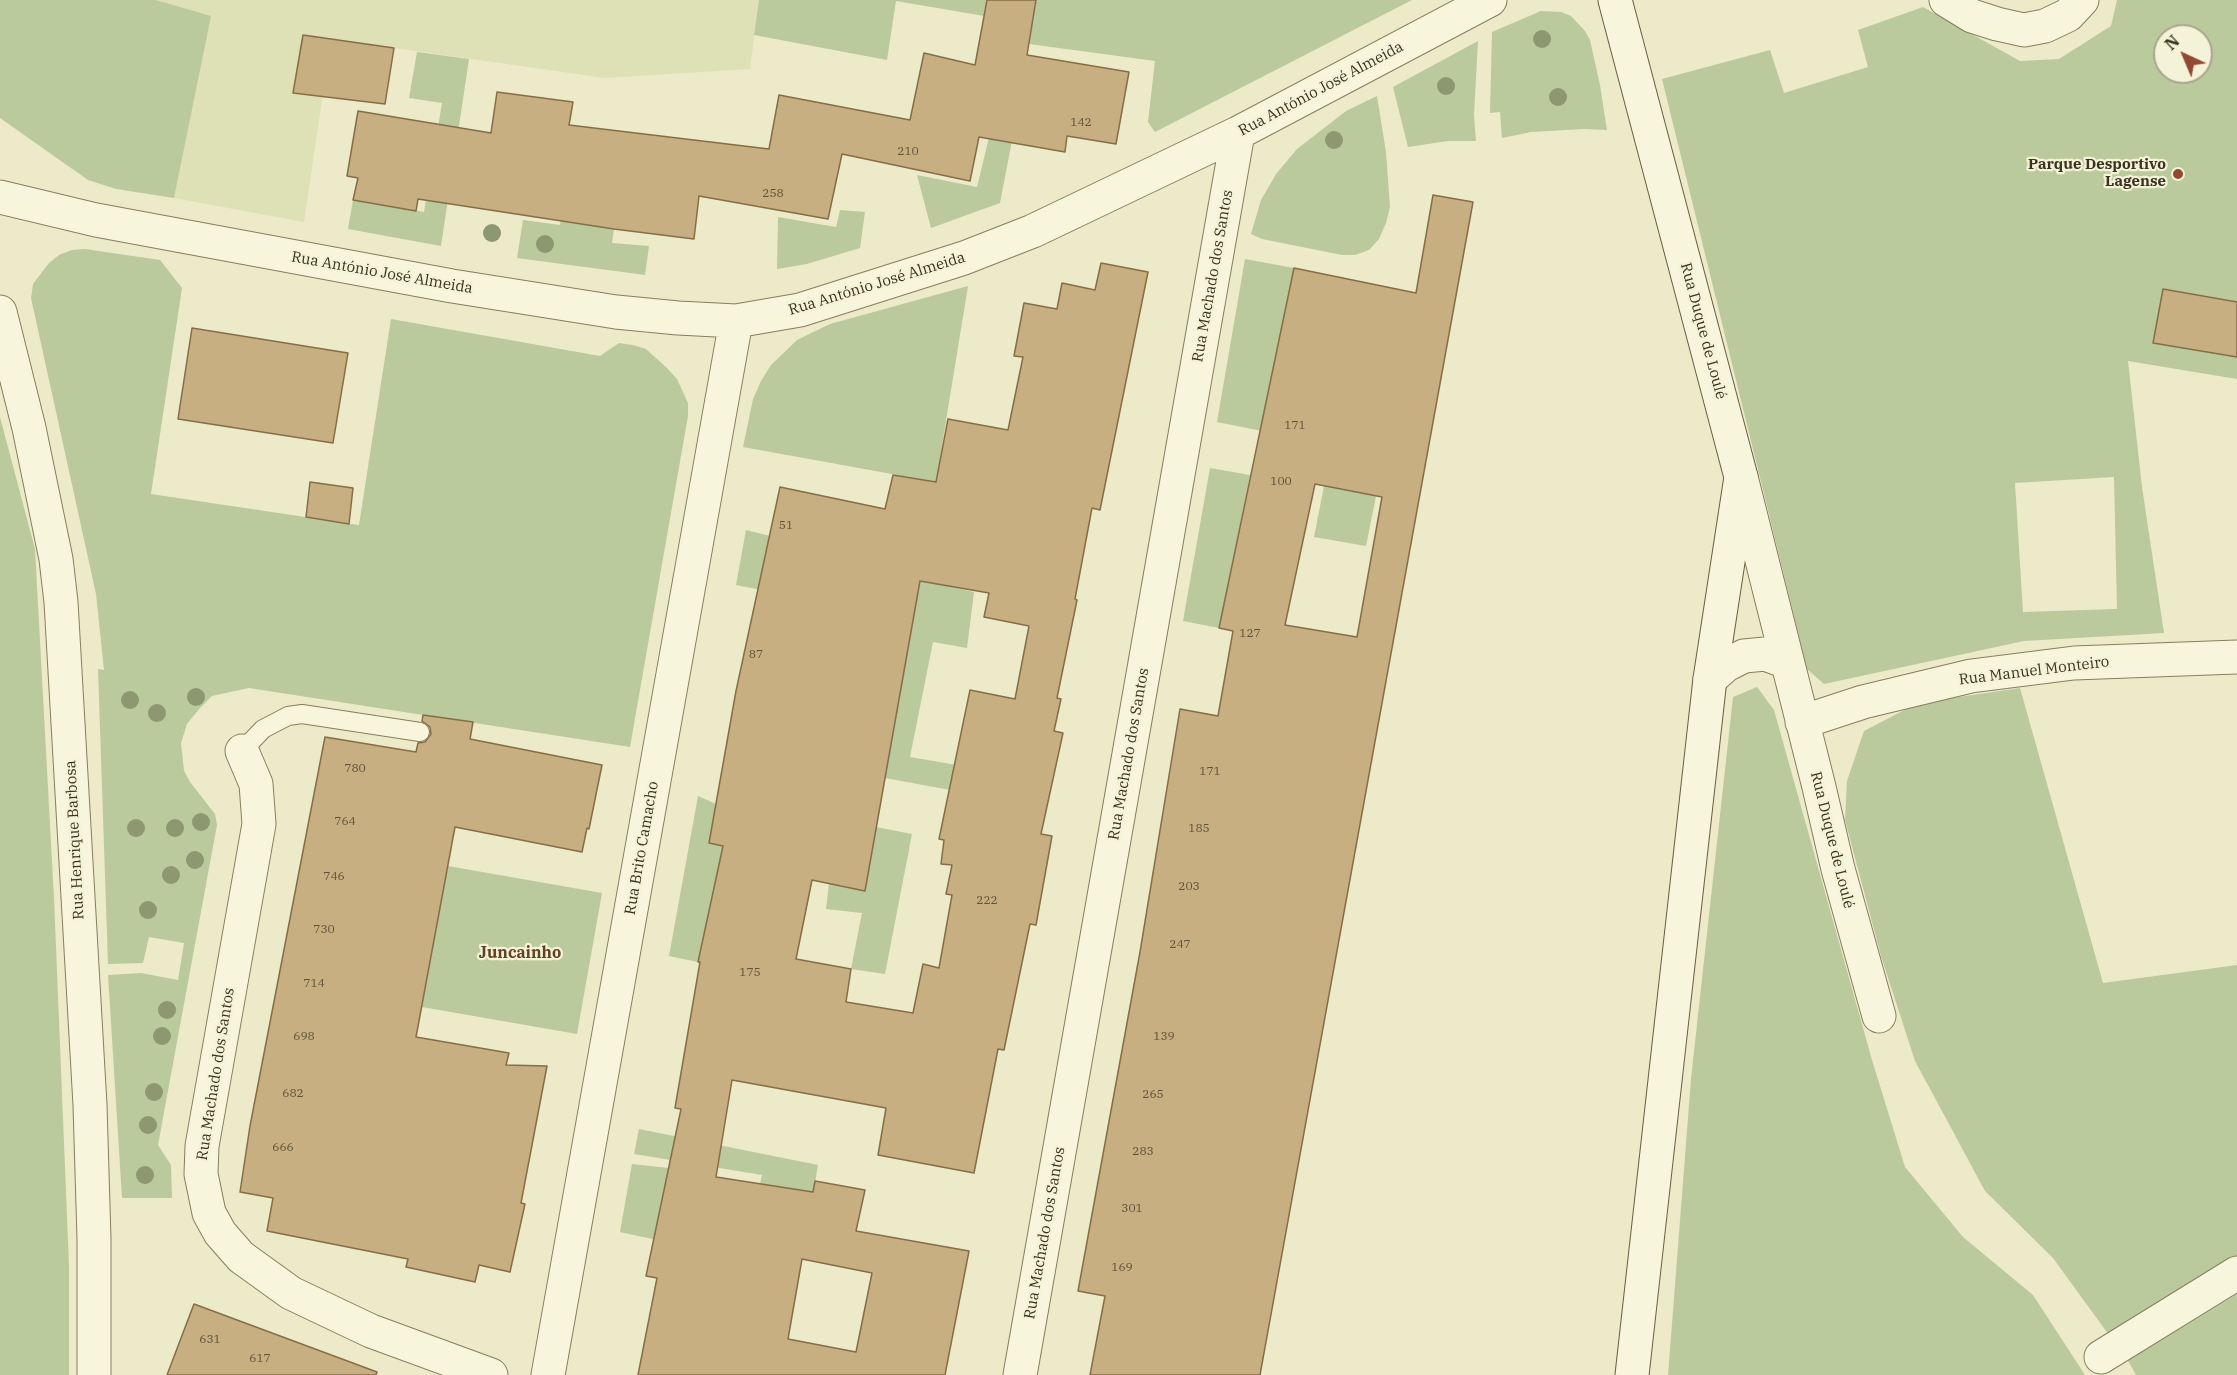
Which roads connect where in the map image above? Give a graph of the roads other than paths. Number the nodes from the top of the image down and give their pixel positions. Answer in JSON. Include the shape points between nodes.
{"nodes":[{"id":1,"x":1491,"y":0,"type":"edge"},
{"id":2,"x":1615,"y":0,"type":"edge"},
{"id":3,"x":1946,"y":0,"type":"edge"},
{"id":4,"x":2082,"y":0,"type":"edge"},
{"id":5,"x":1238,"y":134,"type":"junction"},
{"id":6,"x":0,"y":197,"type":"edge"},
{"id":7,"x":0,"y":312,"type":"edge"},
{"id":8,"x":736,"y":321,"type":"junction"},
{"id":9,"x":1741,"y":477,"type":"junction"},
{"id":10,"x":2237,"y":657,"type":"edge"},
{"id":11,"x":1787,"y":662,"type":"junction"},
{"id":12,"x":1710,"y":679,"type":"junction"},
{"id":13,"x":1802,"y":723,"type":"junction"},
{"id":14,"x":420,"y":732,"type":"dead end"},
{"id":15,"x":242,"y":751,"type":"joint"},
{"id":16,"x":1879,"y":1016,"type":"dead end"},
{"id":17,"x":2237,"y":1273,"type":"edge"},
{"id":18,"x":2101,"y":1357,"type":"dead end"},
{"id":19,"x":94,"y":1375,"type":"edge"},
{"id":20,"x":491,"y":1375,"type":"edge"},
{"id":21,"x":548,"y":1375,"type":"edge"},
{"id":22,"x":1020,"y":1375,"type":"edge"},
{"id":23,"x":1632,"y":1375,"type":"edge"}],
"edges":[{"from":1,"to":5,"type":"street","name":"Rua António José Almeida"},
{"from":2,"to":9,"type":"street","name":"Rua Duque de Loulé"},
{"from":3,"to":4,"type":"street","via":[[1972,16],[2024,30],[2068,15]]},
{"from":5,"to":8,"type":"street","name":"Rua António José Almeida","via":[[1076,211],[964,258],[800,310]]},
{"from":5,"to":22,"type":"street","name":"Rua Machado dos Santos"},
{"from":6,"to":8,"type":"street","name":"Rua António José Almeida","via":[[108,222],[481,291],[616,312]]},
{"from":7,"to":19,"type":"street","name":"Rua Henrique Barbosa","via":[[29,428],[62,602],[90,1105]]},
{"from":8,"to":21,"type":"street","name":"Rua Brito Camacho"},
{"from":9,"to":11,"type":"street","name":"Rua Duque de Loulé"},
{"from":9,"to":12,"type":"street"},
{"from":10,"to":13,"type":"street","name":"Rua Manuel Monteiro","via":[[2074,663],[1971,676],[1863,702]]},
{"from":11,"to":12,"type":"street","via":[[1765,654],[1744,656]]},
{"from":11,"to":13,"type":"street","name":"Rua Duque de Loulé"},
{"from":12,"to":23,"type":"street"},
{"from":13,"to":16,"type":"street","name":"Rua Duque de Loulé"},
{"from":14,"to":15,"type":"lane","via":[[302,714],[288,716],[263,729]]},
{"from":15,"to":20,"type":"street","name":"Rua Machado dos Santos","via":[[257,789],[259,824],[202,1146],[201,1174],[209,1213],[241,1257],[291,1293],[371,1331]]},
{"from":17,"to":18,"type":"street"}]}
